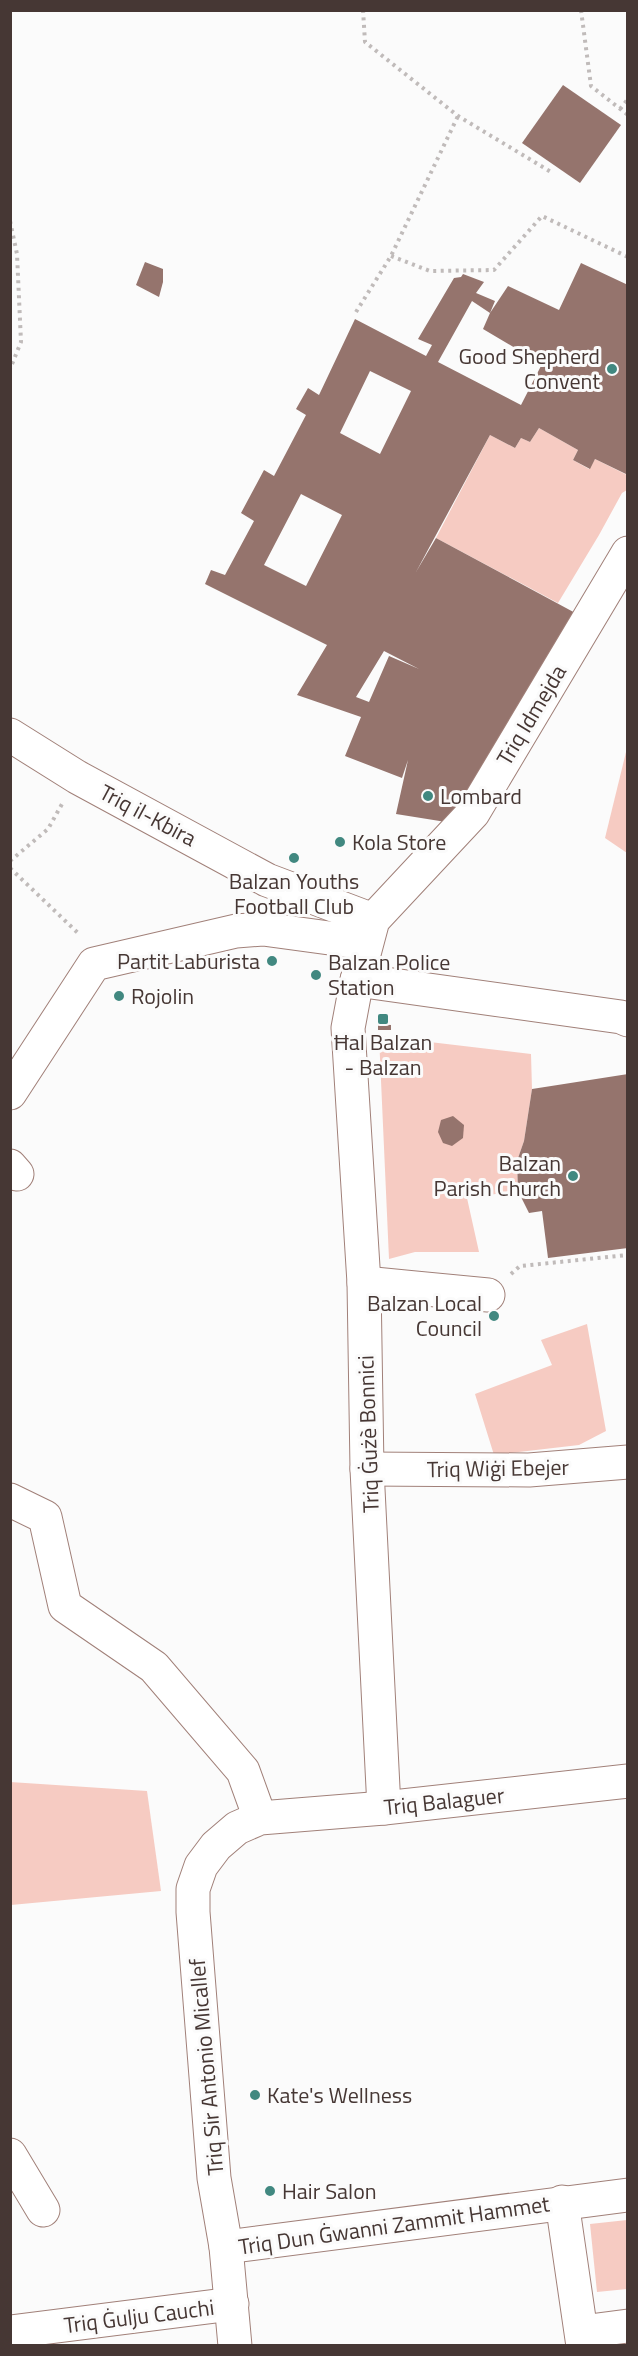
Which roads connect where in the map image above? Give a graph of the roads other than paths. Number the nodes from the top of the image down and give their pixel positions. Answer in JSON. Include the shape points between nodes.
{"nodes":[{"id":1,"x":627,"y":553,"type":"edge"},
{"id":2,"x":10,"y":735,"type":"edge"},
{"id":3,"x":290,"y":888,"type":"junction"},
{"id":4,"x":264,"y":929,"type":"junction"},
{"id":5,"x":369,"y":931,"type":"junction"},
{"id":6,"x":357,"y":980,"type":"junction"},
{"id":7,"x":624,"y":1018,"type":"edge"},
{"id":8,"x":10,"y":1093,"type":"edge"},
{"id":9,"x":364,"y":1283,"type":"junction"},
{"id":10,"x":488,"y":1295,"type":"road end"},
{"id":11,"x":627,"y":1462,"type":"edge"},
{"id":12,"x":368,"y":1469,"type":"junction"},
{"id":13,"x":10,"y":1500,"type":"edge"},
{"id":14,"x":627,"y":1781,"type":"edge"},
{"id":15,"x":384,"y":1808,"type":"junction"},
{"id":16,"x":260,"y":1818,"type":"junction"},
{"id":17,"x":10,"y":2155,"type":"edge"},
{"id":18,"x":627,"y":2195,"type":"edge"},
{"id":19,"x":562,"y":2202,"type":"junction"},
{"id":20,"x":43,"y":2210,"type":"dead end"},
{"id":21,"x":226,"y":2247,"type":"junction"},
{"id":22,"x":232,"y":2304,"type":"junction"},
{"id":23,"x":627,"y":2326,"type":"edge"},
{"id":24,"x":10,"y":2332,"type":"edge"},
{"id":25,"x":583,"y":2339,"type":"edge"},
{"id":26,"x":235,"y":2346,"type":"edge"}],
"edges":[{"from":1,"to":5,"type":"street","name":"Triq Idmejda","via":[[473,813]]},
{"from":2,"to":3,"type":"street","name":"Triq il-Kbira","via":[[77,777],[267,880]]},
{"from":3,"to":4,"type":"street"},
{"from":3,"to":5,"type":"street","name":"Triq il-Kbira"},
{"from":4,"to":5,"type":"street"},
{"from":4,"to":8,"type":"street","via":[[236,931],[94,964]]},
{"from":5,"to":6,"type":"street","name":"Triq Ġużè Bonnici"},
{"from":6,"to":7,"type":"street"},
{"from":6,"to":9,"type":"street","name":"Triq Ġużè Bonnici","via":[[348,1028]]},
{"from":9,"to":10,"type":"street"},
{"from":9,"to":12,"type":"street","name":"Triq Ġużè Bonnici"},
{"from":11,"to":12,"type":"street","name":"Triq Wiġi Ebejer","via":[[529,1470]]},
{"from":12,"to":15,"type":"street","name":"Triq Ġużè Bonnici"},
{"from":13,"to":16,"type":"street","via":[[45,1517],[65,1606],[154,1667],[243,1772]]},
{"from":14,"to":15,"type":"street","name":"Triq Balaguer"},
{"from":15,"to":16,"type":"street","name":"Triq Balaguer"},
{"from":16,"to":21,"type":"street","name":"Triq Sir Antonio Micallef","via":[[237,1828],[216,1846],[201,1866],[193,1889],[214,2178]]},
{"from":17,"to":20,"type":"street"},
{"from":18,"to":19,"type":"street","name":"Triq Dun Ġwanni Zammit Hammet"},
{"from":19,"to":21,"type":"street","name":"Triq Dun Ġwanni Zammit Hammet"},
{"from":19,"to":25,"type":"street"},
{"from":21,"to":22,"type":"street","name":"Triq Sir Antonio Micallef"},
{"from":22,"to":24,"type":"street","name":"Triq Ġulju Cauchi"},
{"from":22,"to":26,"type":"street","name":"Triq Sir Antonio Micallef"},
{"from":23,"to":25,"type":"street"}]}
